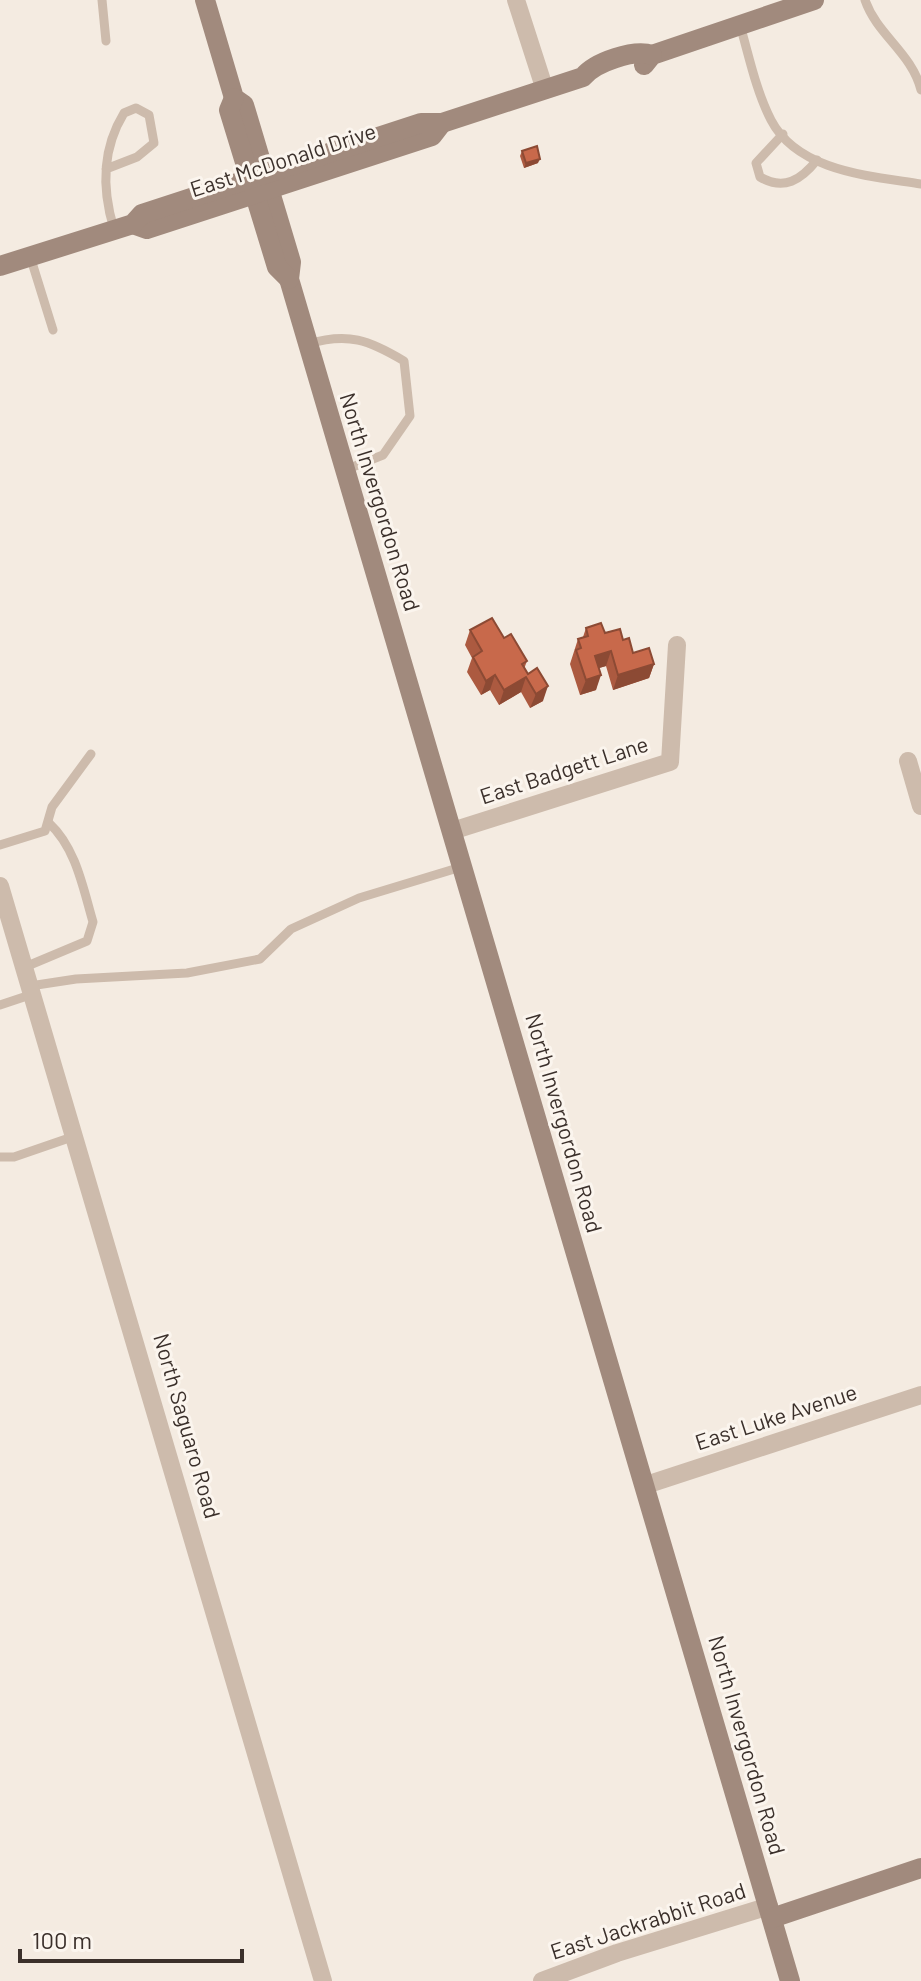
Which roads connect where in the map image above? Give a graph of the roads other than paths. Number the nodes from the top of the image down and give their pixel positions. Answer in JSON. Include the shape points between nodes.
{"nodes":[{"id":1,"x":102,"y":0,"type":"edge"},
{"id":2,"x":205,"y":0,"type":"edge"},
{"id":3,"x":516,"y":0,"type":"edge"},
{"id":4,"x":814,"y":0,"type":"edge"},
{"id":5,"x":865,"y":0,"type":"edge"},
{"id":6,"x":740,"y":25,"type":"junction"},
{"id":7,"x":106,"y":41,"type":"dead end"},
{"id":8,"x":545,"y":90,"type":"junction"},
{"id":9,"x":921,"y":90,"type":"edge"},
{"id":10,"x":783,"y":134,"type":"junction"},
{"id":11,"x":817,"y":160,"type":"junction"},
{"id":12,"x":106,"y":169,"type":"junction"},
{"id":13,"x":921,"y":184,"type":"edge"},
{"id":14,"x":260,"y":185,"type":"junction"},
{"id":15,"x":124,"y":227,"type":"junction"},
{"id":16,"x":30,"y":256,"type":"junction"},
{"id":17,"x":0,"y":266,"type":"edge"},
{"id":18,"x":53,"y":330,"type":"dead end"},
{"id":19,"x":308,"y":344,"type":"junction"},
{"id":20,"x":345,"y":470,"type":"junction"},
{"id":21,"x":677,"y":645,"type":"dead end"},
{"id":22,"x":91,"y":754,"type":"dead end"},
{"id":23,"x":908,"y":761,"type":"dead end"},
{"id":24,"x":921,"y":806,"type":"edge"},
{"id":25,"x":49,"y":823,"type":"junction"},
{"id":26,"x":452,"y":831,"type":"junction"},
{"id":27,"x":0,"y":845,"type":"edge"},
{"id":28,"x":463,"y":867,"type":"junction"},
{"id":29,"x":0,"y":886,"type":"edge"},
{"id":30,"x":25,"y":967,"type":"junction"},
{"id":31,"x":32,"y":990,"type":"junction"},
{"id":32,"x":0,"y":1005,"type":"edge"},
{"id":33,"x":75,"y":1136,"type":"junction"},
{"id":34,"x":0,"y":1157,"type":"edge"},
{"id":35,"x":921,"y":1395,"type":"edge"},
{"id":36,"x":646,"y":1485,"type":"junction"},
{"id":37,"x":921,"y":1868,"type":"edge"},
{"id":38,"x":770,"y":1912,"type":"junction"},
{"id":39,"x":323,"y":1981,"type":"edge"},
{"id":40,"x":542,"y":1981,"type":"edge"},
{"id":41,"x":790,"y":1981,"type":"edge"}],
"edges":[{"from":1,"to":7,"type":"lane"},
{"from":2,"to":14,"type":"street","name":"North Invergordon Road","via":[[234,98],[244,105]]},
{"from":3,"to":8,"type":"street"},
{"from":4,"to":6,"type":"street","name":"East McDonald Drive"},
{"from":5,"to":9,"type":"lane","via":[[879,27],[910,62]]},
{"from":6,"to":8,"type":"street","name":"East McDonald Drive","via":[[652,55],[646,64]]},
{"from":6,"to":10,"type":"lane","via":[[772,122]]},
{"from":8,"to":14,"type":"street","name":"East McDonald Drive","via":[[442,123],[421,123]]},
{"from":10,"to":11,"type":"lane"},
{"from":10,"to":11,"type":"lane","via":[[756,163],[760,177],[785,184],[798,180]]},
{"from":11,"to":13,"type":"lane","via":[[859,174]]},
{"from":12,"to":12,"type":"lane","via":[[124,113],[136,108],[149,115],[154,143],[137,157]]},
{"from":12,"to":15,"type":"lane","via":[[105,199]]},
{"from":14,"to":15,"type":"street","name":"East McDonald Drive","via":[[142,214]]},
{"from":14,"to":19,"type":"street","name":"North Invergordon Road","via":[[277,267],[289,279]]},
{"from":15,"to":16,"type":"street","name":"East McDonald Drive"},
{"from":16,"to":17,"type":"street","name":"East McDonald Drive"},
{"from":16,"to":18,"type":"lane"},
{"from":19,"to":20,"type":"street","name":"North Invergordon Road"},
{"from":19,"to":20,"type":"lane","via":[[333,336],[354,339],[374,343],[404,361],[410,416],[383,455]]},
{"from":20,"to":26,"type":"street","name":"North Invergordon Road"},
{"from":21,"to":26,"type":"street","name":"East Badgett Lane","via":[[670,762]]},
{"from":22,"to":25,"type":"lane","via":[[52,807]]},
{"from":23,"to":24,"type":"street"},
{"from":25,"to":27,"type":"lane","via":[[45,831]]},
{"from":25,"to":30,"type":"lane","via":[[70,848],[93,922],[91,934],[87,941]]},
{"from":26,"to":28,"type":"street","name":"North Invergordon Road"},
{"from":28,"to":31,"type":"lane","via":[[359,898],[291,929],[260,959],[187,973],[76,979]]},
{"from":28,"to":36,"type":"street","name":"North Invergordon Road"},
{"from":29,"to":30,"type":"street","name":"North Saguaro Road"},
{"from":30,"to":31,"type":"street","name":"North Saguaro Road"},
{"from":31,"to":32,"type":"lane"},
{"from":31,"to":33,"type":"street","name":"North Saguaro Road"},
{"from":33,"to":34,"type":"lane"},
{"from":33,"to":39,"type":"street","name":"North Saguaro Road"},
{"from":35,"to":36,"type":"street","name":"East Luke Avenue"},
{"from":36,"to":38,"type":"street","name":"North Invergordon Road"},
{"from":37,"to":38,"type":"street","name":"East Jackrabbit Road"},
{"from":38,"to":40,"type":"street","name":"East Jackrabbit Road","via":[[617,1953]]},
{"from":38,"to":41,"type":"street","name":"North Invergordon Road"}]}
